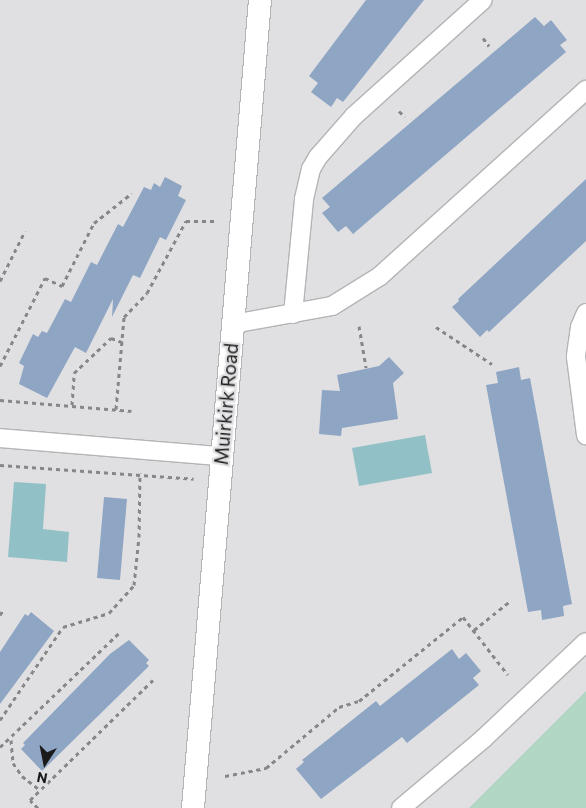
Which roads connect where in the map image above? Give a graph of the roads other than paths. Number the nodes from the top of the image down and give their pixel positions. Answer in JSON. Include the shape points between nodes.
{"nodes":[{"id":1,"x":260,"y":0,"type":"edge"},
{"id":2,"x":483,"y":0,"type":"edge"},
{"id":3,"x":586,"y":90,"type":"edge"},
{"id":4,"x":586,"y":313,"type":"edge"},
{"id":5,"x":293,"y":314,"type":"junction"},
{"id":6,"x":233,"y":324,"type":"junction"},
{"id":7,"x":585,"y":426,"type":"edge"},
{"id":8,"x":0,"y":438,"type":"edge"},
{"id":9,"x":221,"y":456,"type":"junction"},
{"id":10,"x":586,"y":642,"type":"edge"},
{"id":11,"x":193,"y":808,"type":"edge"},
{"id":12,"x":401,"y":808,"type":"edge"}],
"edges":[{"from":1,"to":6,"type":"main road","name":"Muirkirk Road"},
{"from":2,"to":5,"type":"lane","via":[[354,116],[318,157],[311,169],[304,199]]},
{"from":3,"to":5,"type":"lane","via":[[380,276],[332,306]]},
{"from":4,"to":7,"type":"lane","via":[[580,327],[576,357]]},
{"from":5,"to":6,"type":"lane"},
{"from":6,"to":9,"type":"main road","name":"Muirkirk Road"},
{"from":8,"to":9,"type":"lane"},
{"from":9,"to":11,"type":"main road","name":"Muirkirk Road"},
{"from":10,"to":12,"type":"lane","via":[[483,739]]}]}
